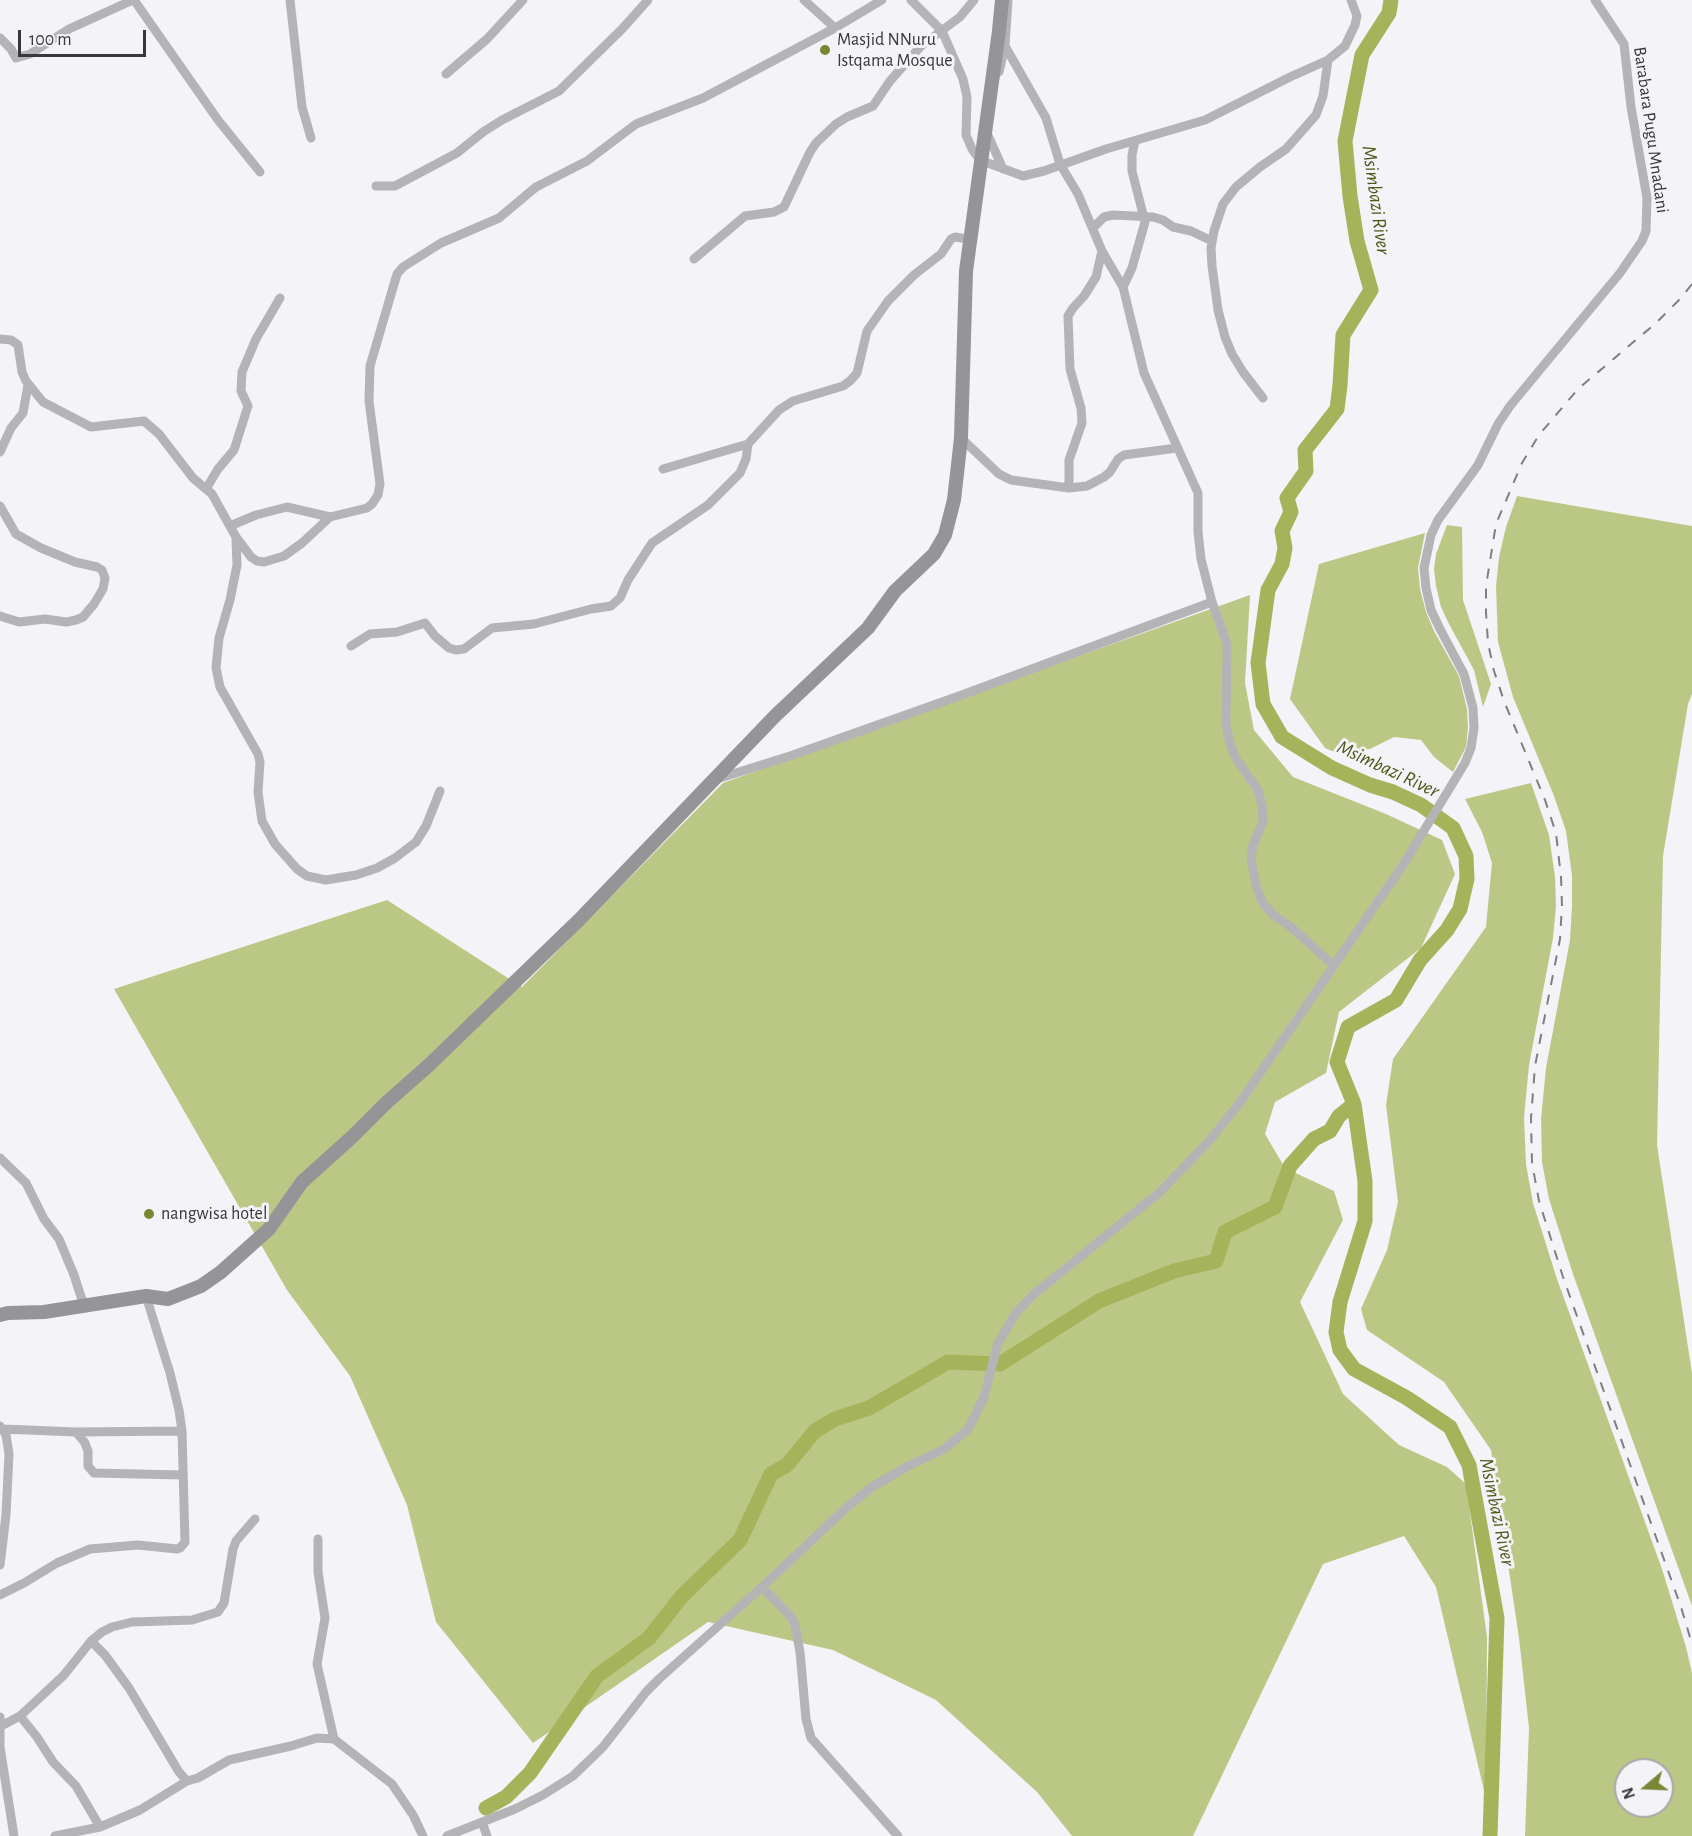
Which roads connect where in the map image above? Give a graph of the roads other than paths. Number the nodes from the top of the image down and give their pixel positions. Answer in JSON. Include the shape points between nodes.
{"nodes":[{"id":1,"x":134,"y":0,"type":"edge"},
{"id":2,"x":290,"y":0,"type":"edge"},
{"id":3,"x":523,"y":0,"type":"edge"},
{"id":4,"x":648,"y":0,"type":"edge"},
{"id":5,"x":804,"y":0,"type":"edge"},
{"id":6,"x":882,"y":0,"type":"edge"},
{"id":7,"x":911,"y":0,"type":"edge"},
{"id":8,"x":974,"y":0,"type":"edge"},
{"id":9,"x":1002,"y":0,"type":"edge"},
{"id":10,"x":1008,"y":0,"type":"edge"},
{"id":11,"x":1351,"y":0,"type":"edge"},
{"id":12,"x":1595,"y":0,"type":"edge"},
{"id":13,"x":108,"y":5,"type":"edge"},
{"id":14,"x":835,"y":28,"type":"junction"},
{"id":15,"x":942,"y":31,"type":"junction"},
{"id":16,"x":0,"y":39,"type":"edge"},
{"id":17,"x":1005,"y":46,"type":"junction"},
{"id":18,"x":1328,"y":60,"type":"junction"},
{"id":19,"x":446,"y":74,"type":"dead end"},
{"id":20,"x":311,"y":138,"type":"dead end"},
{"id":21,"x":1135,"y":141,"type":"junction"},
{"id":22,"x":981,"y":160,"type":"junction"},
{"id":23,"x":1060,"y":164,"type":"junction"},
{"id":24,"x":1003,"y":169,"type":"junction"},
{"id":25,"x":260,"y":171,"type":"dead end"},
{"id":26,"x":376,"y":186,"type":"dead end"},
{"id":27,"x":1145,"y":216,"type":"junction"},
{"id":28,"x":1093,"y":228,"type":"junction"},
{"id":29,"x":969,"y":239,"type":"junction"},
{"id":30,"x":1212,"y":241,"type":"junction"},
{"id":31,"x":1102,"y":251,"type":"junction"},
{"id":32,"x":694,"y":259,"type":"dead end"},
{"id":33,"x":1123,"y":287,"type":"junction"},
{"id":34,"x":280,"y":298,"type":"dead end"},
{"id":35,"x":0,"y":339,"type":"edge"},
{"id":36,"x":28,"y":385,"type":"junction"},
{"id":37,"x":1263,"y":398,"type":"dead end"},
{"id":38,"x":960,"y":438,"type":"junction"},
{"id":39,"x":748,"y":444,"type":"junction"},
{"id":40,"x":1177,"y":448,"type":"junction"},
{"id":41,"x":0,"y":452,"type":"edge"},
{"id":42,"x":663,"y":469,"type":"dead end"},
{"id":43,"x":1069,"y":488,"type":"junction"},
{"id":44,"x":206,"y":489,"type":"junction"},
{"id":45,"x":0,"y":506,"type":"edge"},
{"id":46,"x":330,"y":517,"type":"junction"},
{"id":47,"x":230,"y":526,"type":"junction"},
{"id":48,"x":236,"y":537,"type":"junction"},
{"id":49,"x":1212,"y":602,"type":"junction"},
{"id":50,"x":0,"y":616,"type":"edge"},
{"id":51,"x":351,"y":646,"type":"dead end"},
{"id":52,"x":712,"y":782,"type":"junction"},
{"id":53,"x":440,"y":791,"type":"dead end"},
{"id":54,"x":1334,"y":966,"type":"junction"},
{"id":55,"x":0,"y":1158,"type":"edge"},
{"id":56,"x":146,"y":1296,"type":"junction"},
{"id":57,"x":84,"y":1306,"type":"junction"},
{"id":58,"x":0,"y":1316,"type":"edge"},
{"id":59,"x":2,"y":1428,"type":"edge"},
{"id":60,"x":182,"y":1431,"type":"junction"},
{"id":61,"x":76,"y":1432,"type":"junction"},
{"id":62,"x":182,"y":1475,"type":"junction"},
{"id":63,"x":255,"y":1519,"type":"dead end"},
{"id":64,"x":318,"y":1539,"type":"dead end"},
{"id":65,"x":0,"y":1565,"type":"edge"},
{"id":66,"x":762,"y":1587,"type":"junction"},
{"id":67,"x":0,"y":1595,"type":"edge"},
{"id":68,"x":91,"y":1641,"type":"junction"},
{"id":69,"x":20,"y":1716,"type":"junction"},
{"id":70,"x":1,"y":1722,"type":"edge"},
{"id":71,"x":334,"y":1738,"type":"junction"},
{"id":72,"x":0,"y":1747,"type":"edge"},
{"id":73,"x":187,"y":1781,"type":"junction"},
{"id":74,"x":482,"y":1822,"type":"junction"},
{"id":75,"x":100,"y":1827,"type":"junction"},
{"id":76,"x":14,"y":1836,"type":"edge"},
{"id":77,"x":55,"y":1836,"type":"edge"},
{"id":78,"x":423,"y":1836,"type":"edge"},
{"id":79,"x":447,"y":1836,"type":"edge"},
{"id":80,"x":487,"y":1836,"type":"edge"},
{"id":81,"x":898,"y":1836,"type":"edge"}],
"edges":[{"from":1,"to":13,"type":"street"},
{"from":1,"to":25,"type":"street","via":[[218,120]]},
{"from":2,"to":20,"type":"street","via":[[302,106]]},
{"from":3,"to":19,"type":"street","via":[[487,39]]},
{"from":4,"to":26,"type":"street","via":[[559,91],[502,120],[458,153],[395,186]]},
{"from":5,"to":14,"type":"street"},
{"from":6,"to":14,"type":"street"},
{"from":7,"to":15,"type":"street"},
{"from":8,"to":15,"type":"street"},
{"from":9,"to":22,"type":"street"},
{"from":10,"to":17,"type":"street"},
{"from":11,"to":18,"type":"street","via":[[1357,16],[1355,25],[1345,46]]},
{"from":12,"to":54,"type":"street","name":"Barabara Pugu Mnadani","via":[[1624,44],[1647,198],[1646,231],[1620,273],[1510,406],[1471,476],[1438,520],[1424,568],[1431,610],[1464,674],[1473,708],[1471,748],[1424,831]]},
{"from":13,"to":16,"type":"street","via":[[30,54],[16,58]]},
{"from":14,"to":46,"type":"street","via":[[703,98],[636,124],[587,160],[537,187],[499,218],[441,243],[403,267],[397,274],[370,366],[369,401],[380,484],[378,495],[367,508]]},
{"from":15,"to":22,"type":"street","via":[[966,88],[966,135]]},
{"from":15,"to":32,"type":"street","via":[[921,46],[873,106],[836,124],[816,143],[784,207],[745,216]]},
{"from":17,"to":23,"type":"street","via":[[1046,118]]},
{"from":17,"to":24,"type":"street","via":[[987,130]]},
{"from":18,"to":21,"type":"street","via":[[1205,120]]},
{"from":18,"to":30,"type":"street","via":[[1316,115],[1286,149],[1236,187],[1223,204]]},
{"from":21,"to":23,"type":"street"},
{"from":21,"to":27,"type":"street","via":[[1132,171]]},
{"from":22,"to":24,"type":"street"},
{"from":22,"to":29,"type":"street"},
{"from":23,"to":24,"type":"street","via":[[1023,176]]},
{"from":23,"to":28,"type":"street"},
{"from":27,"to":28,"type":"street","via":[[1104,217]]},
{"from":27,"to":30,"type":"street","via":[[1159,218],[1173,228]]},
{"from":27,"to":33,"type":"street"},
{"from":28,"to":31,"type":"street"},
{"from":29,"to":38,"type":"street"},
{"from":29,"to":39,"type":"street","via":[[951,239],[941,254],[888,301],[867,331],[857,373],[849,381],[794,401],[770,419]]},
{"from":30,"to":37,"type":"street","via":[[1215,291],[1225,337],[1243,372]]},
{"from":31,"to":33,"type":"street"},
{"from":31,"to":43,"type":"street","via":[[1096,277],[1068,316],[1070,369],[1082,423],[1069,460]]},
{"from":33,"to":40,"type":"street","via":[[1139,357]]},
{"from":34,"to":44,"type":"street","via":[[242,372],[241,391],[248,406],[236,444]]},
{"from":35,"to":36,"type":"street","via":[[18,345]]},
{"from":36,"to":41,"type":"street","via":[[23,413]]},
{"from":36,"to":44,"type":"street","via":[[43,402],[91,427],[144,421]]},
{"from":38,"to":43,"type":"street","via":[[1011,480]]},
{"from":38,"to":52,"type":"street","via":[[954,500],[945,535],[934,554],[895,591],[868,628]]},
{"from":39,"to":42,"type":"street"},
{"from":39,"to":51,"type":"street","via":[[740,473],[708,505],[652,543],[620,598],[611,606],[534,624],[492,628],[464,650],[449,648],[425,623],[397,632],[370,634]]},
{"from":40,"to":43,"type":"street","via":[[1124,455],[1104,477],[1087,486]]},
{"from":40,"to":49,"type":"street","via":[[1198,493],[1201,559]]},
{"from":44,"to":47,"type":"street"},
{"from":45,"to":50,"type":"street","via":[[16,534],[75,562],[97,567],[105,578],[94,604],[76,620],[19,622]]},
{"from":46,"to":47,"type":"street","via":[[287,507],[256,514]]},
{"from":46,"to":48,"type":"street","via":[[291,552],[264,562],[251,557]]},
{"from":47,"to":48,"type":"street"},
{"from":48,"to":53,"type":"street","via":[[237,565],[219,638],[216,668],[220,687],[258,754],[262,821],[275,844],[297,869],[316,879],[356,875],[386,863],[416,842]]},
{"from":49,"to":52,"type":"street"},
{"from":49,"to":54,"type":"street","via":[[1227,644],[1226,724],[1230,743],[1263,805],[1263,822],[1251,858],[1256,886],[1273,915]]},
{"from":52,"to":56,"type":"street","via":[[565,934],[302,1182],[269,1229],[240,1257],[186,1293],[168,1299]]},
{"from":54,"to":66,"type":"street","name":"Barabara Pugu Mnadani","via":[[1210,1140],[1160,1192],[1016,1313],[1005,1328],[971,1424],[960,1437],[872,1487]]},
{"from":55,"to":57,"type":"street","via":[[26,1183],[59,1239]]},
{"from":56,"to":57,"type":"street"},
{"from":56,"to":60,"type":"street","via":[[170,1373]]},
{"from":57,"to":58,"type":"street"},
{"from":59,"to":61,"type":"street"},
{"from":59,"to":65,"type":"street","via":[[9,1442],[9,1466]]},
{"from":60,"to":61,"type":"street"},
{"from":60,"to":62,"type":"street"},
{"from":61,"to":62,"type":"street","via":[[85,1443],[88,1466],[94,1473]]},
{"from":62,"to":67,"type":"street","via":[[186,1534],[180,1548],[138,1545],[90,1549]]},
{"from":63,"to":68,"type":"street","via":[[236,1541],[224,1603],[218,1612],[192,1620],[132,1622],[112,1627]]},
{"from":64,"to":71,"type":"street","via":[[325,1618],[317,1664]]},
{"from":66,"to":74,"type":"street","name":"Barabara Pugu Mnadani","via":[[646,1692],[603,1747],[573,1776],[543,1795]]},
{"from":66,"to":81,"type":"street","via":[[795,1625],[811,1738]]},
{"from":68,"to":69,"type":"street","via":[[64,1675]]},
{"from":68,"to":73,"type":"street","via":[[129,1688]]},
{"from":69,"to":70,"type":"street"},
{"from":69,"to":75,"type":"street","via":[[76,1786]]},
{"from":70,"to":72,"type":"street"},
{"from":71,"to":73,"type":"street","via":[[317,1738],[229,1760]]},
{"from":71,"to":78,"type":"street","via":[[392,1784]]},
{"from":72,"to":76,"type":"street"},
{"from":73,"to":75,"type":"street","via":[[140,1810]]},
{"from":74,"to":79,"type":"street","name":"Barabara Pugu Mnadani"},
{"from":74,"to":80,"type":"street"},
{"from":75,"to":77,"type":"street"}]}
